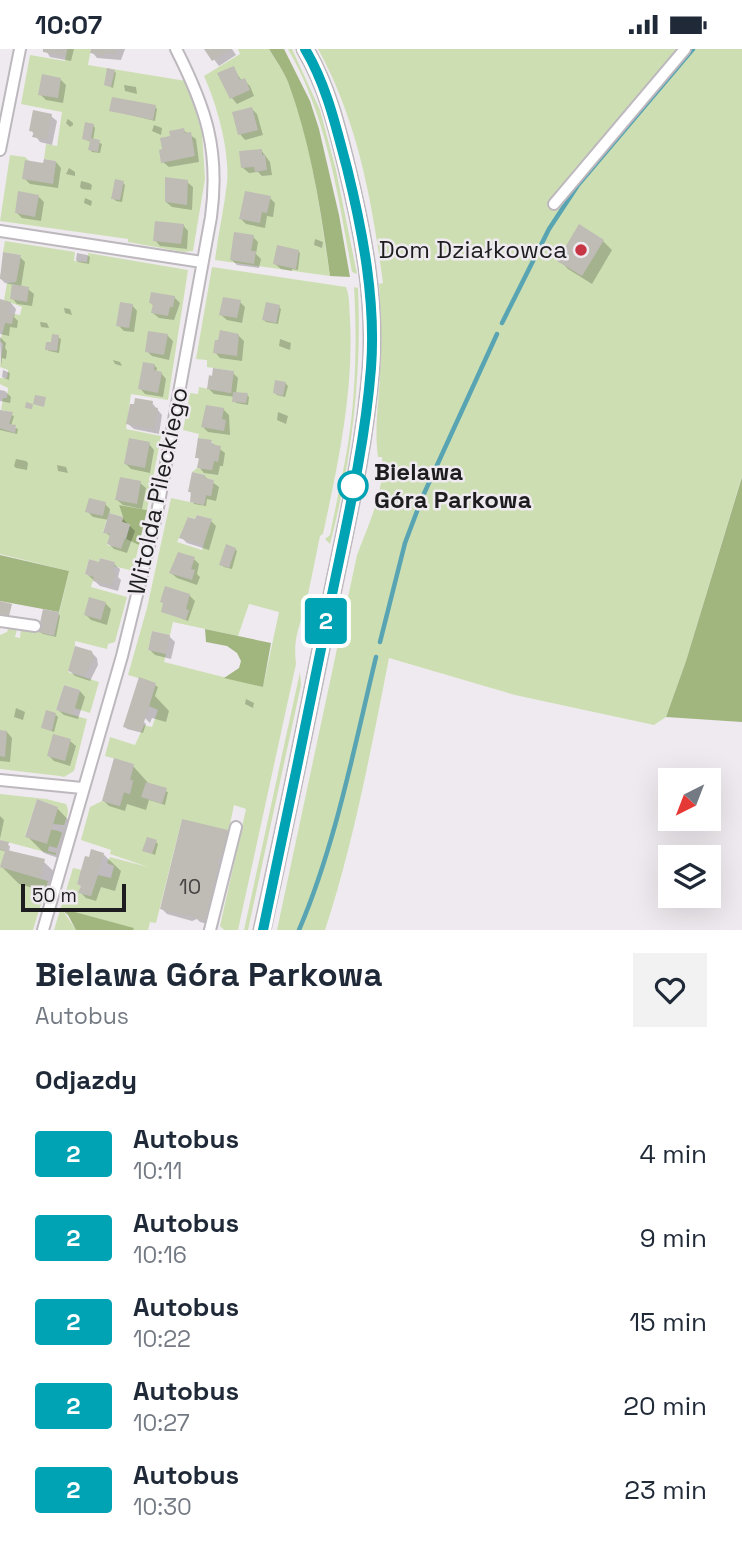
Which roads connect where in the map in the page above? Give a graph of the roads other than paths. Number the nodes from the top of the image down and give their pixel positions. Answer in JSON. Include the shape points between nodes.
{"nodes":[{"id":1,"x":20,"y":49,"type":"edge"},
{"id":2,"x":176,"y":49,"type":"edge"},
{"id":3,"x":304,"y":49,"type":"edge"},
{"id":4,"x":685,"y":49,"type":"edge"},
{"id":5,"x":0,"y":150,"type":"edge"},
{"id":6,"x":554,"y":204,"type":"dead end"},
{"id":7,"x":0,"y":232,"type":"edge"},
{"id":8,"x":202,"y":262,"type":"junction"},
{"id":9,"x":0,"y":621,"type":"edge"},
{"id":10,"x":34,"y":626,"type":"dead end"},
{"id":11,"x":0,"y":780,"type":"edge"},
{"id":12,"x":82,"y":789,"type":"junction"},
{"id":13,"x":236,"y":827,"type":"dead end"},
{"id":14,"x":44,"y":930,"type":"edge"},
{"id":15,"x":209,"y":930,"type":"edge"},
{"id":16,"x":262,"y":930,"type":"edge"}],
"edges":[{"from":1,"to":5,"type":"street"},
{"from":2,"to":8,"type":"street","name":"Witolda Pileckiego","via":[[209,124],[214,159],[215,191]]},
{"from":3,"to":16,"type":"main road","via":[[324,86],[352,191],[369,281],[371,367],[342,551]]},
{"from":4,"to":6,"type":"street"},
{"from":7,"to":8,"type":"street"},
{"from":8,"to":12,"type":"street","name":"Witolda Pileckiego","via":[[157,513],[122,656]]},
{"from":9,"to":10,"type":"street"},
{"from":11,"to":12,"type":"street"},
{"from":12,"to":14,"type":"street","name":"Witolda Pileckiego"},
{"from":13,"to":15,"type":"street"}]}
